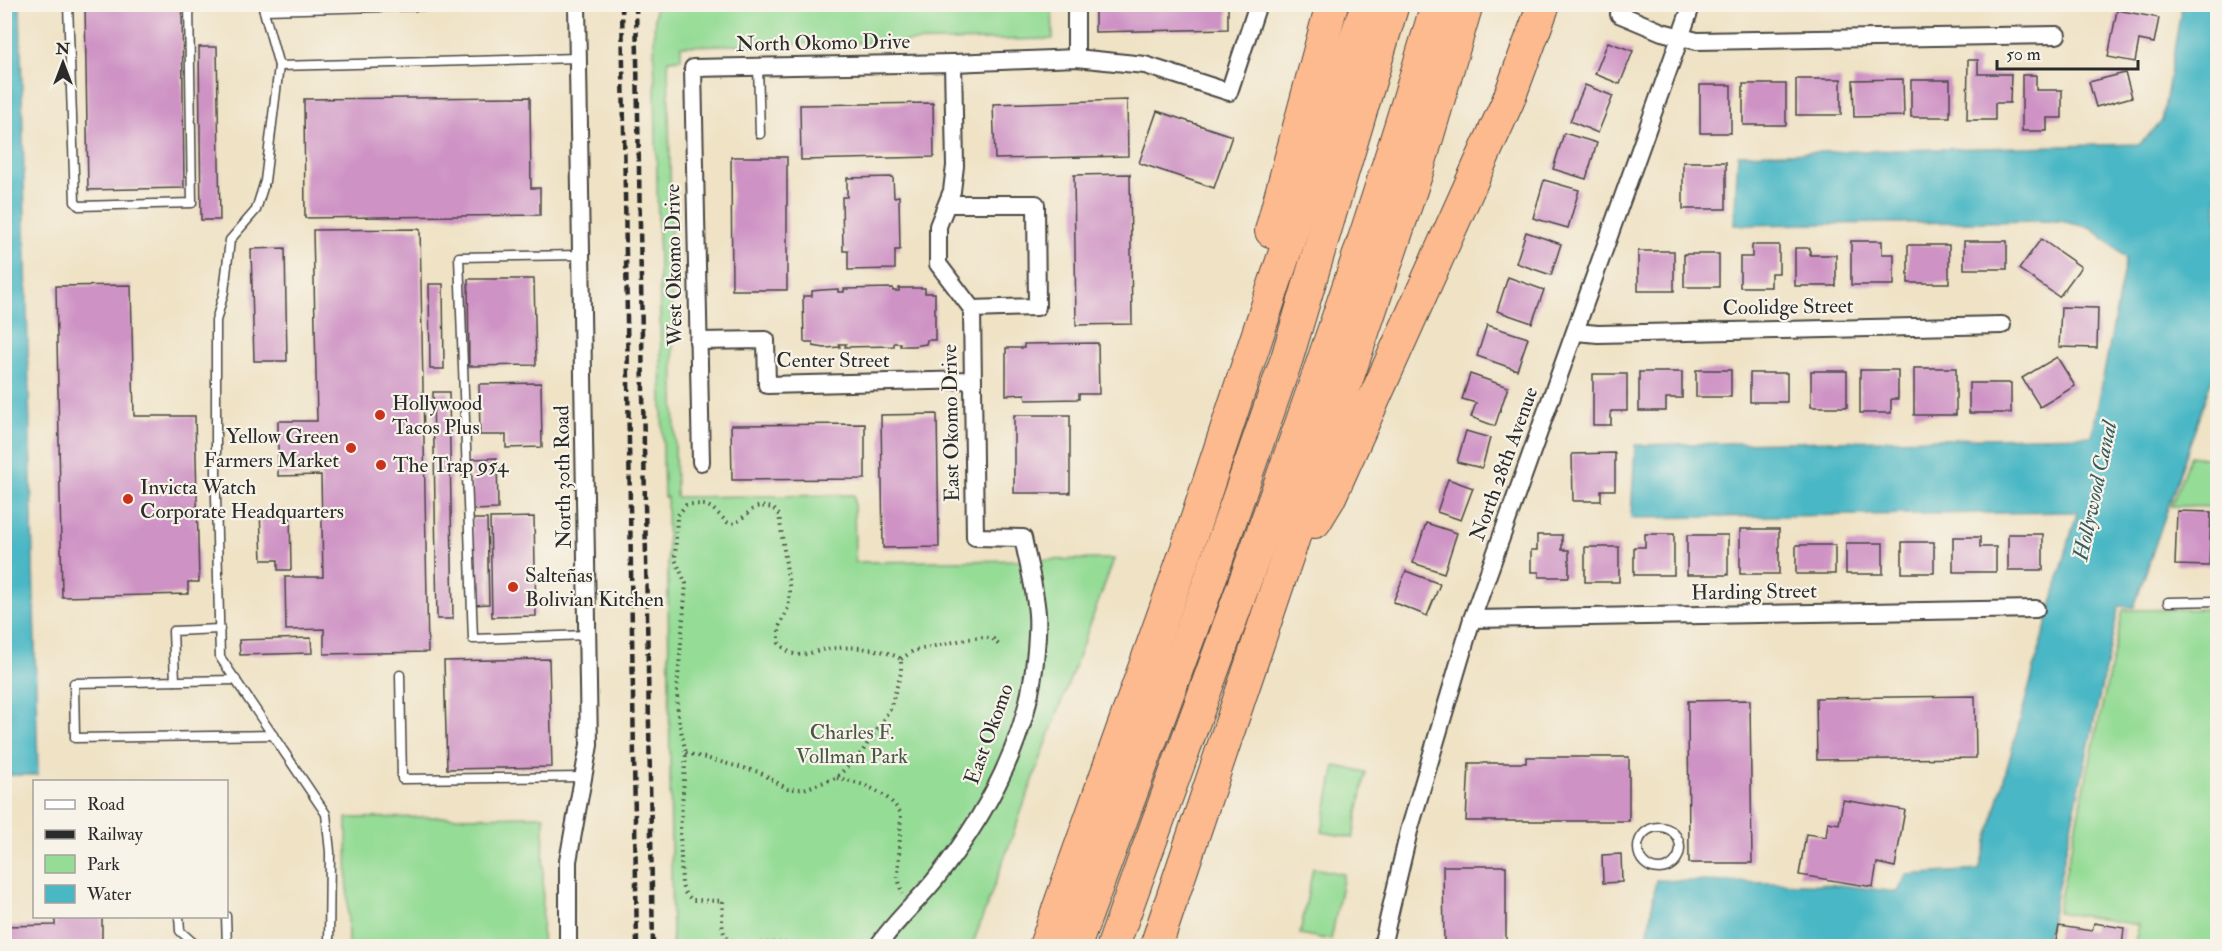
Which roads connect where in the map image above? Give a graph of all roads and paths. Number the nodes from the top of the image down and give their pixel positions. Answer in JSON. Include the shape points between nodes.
{"nodes":[{"id":1,"x":68,"y":4,"type":"edge"},
{"id":2,"x":189,"y":4,"type":"edge"},
{"id":3,"x":496,"y":4,"type":"edge"},
{"id":4,"x":578,"y":4,"type":"edge"},
{"id":5,"x":1076,"y":4,"type":"edge"},
{"id":6,"x":1258,"y":4,"type":"edge"},
{"id":7,"x":1332,"y":4,"type":"edge"},
{"id":8,"x":1367,"y":4,"type":"edge"},
{"id":9,"x":1393,"y":4,"type":"edge"},
{"id":10,"x":1437,"y":4,"type":"edge"},
{"id":11,"x":1467,"y":4,"type":"edge"},
{"id":12,"x":1544,"y":4,"type":"edge"},
{"id":13,"x":1692,"y":4,"type":"edge"},
{"id":14,"x":263,"y":7,"type":"edge"},
{"id":15,"x":1619,"y":14,"type":"dead end"},
{"id":16,"x":2056,"y":35,"type":"dead end"},
{"id":17,"x":1680,"y":37,"type":"junction"},
{"id":18,"x":579,"y":58,"type":"junction"},
{"id":19,"x":1076,"y":58,"type":"junction"},
{"id":20,"x":953,"y":63,"type":"junction"},
{"id":21,"x":279,"y":66,"type":"junction"},
{"id":22,"x":758,"y":66,"type":"junction"},
{"id":23,"x":693,"y":68,"type":"joint"},
{"id":24,"x":760,"y":134,"type":"dead end"},
{"id":25,"x":948,"y":204,"type":"junction"},
{"id":26,"x":582,"y":255,"type":"junction"},
{"id":27,"x":972,"y":309,"type":"junction"},
{"id":28,"x":2002,"y":325,"type":"dead end"},
{"id":29,"x":1576,"y":332,"type":"junction"},
{"id":30,"x":698,"y":341,"type":"junction"},
{"id":31,"x":973,"y":380,"type":"junction"},
{"id":32,"x":700,"y":462,"type":"dead end"},
{"id":33,"x":1023,"y":538,"type":"joint"},
{"id":34,"x":1186,"y":551,"type":"junction"},
{"id":35,"x":1280,"y":582,"type":"junction"},
{"id":36,"x":2217,"y":601,"type":"edge"},
{"id":37,"x":2168,"y":602,"type":"dead end"},
{"id":38,"x":2036,"y":609,"type":"dead end"},
{"id":39,"x":1472,"y":619,"type":"junction"},
{"id":40,"x":220,"y":629,"type":"junction"},
{"id":41,"x":588,"y":635,"type":"junction"},
{"id":42,"x":1001,"y":647,"type":"dead end"},
{"id":43,"x":901,"y":659,"type":"junction"},
{"id":44,"x":400,"y":675,"type":"dead end"},
{"id":45,"x":174,"y":681,"type":"junction"},
{"id":46,"x":236,"y":681,"type":"junction"},
{"id":47,"x":273,"y":735,"type":"junction"},
{"id":48,"x":686,"y":753,"type":"junction"},
{"id":49,"x":584,"y":777,"type":"junction"},
{"id":50,"x":836,"y":778,"type":"junction"},
{"id":51,"x":1638,"y":845,"type":"joint"},
{"id":52,"x":903,"y":898,"type":"dead end"},
{"id":53,"x":179,"y":918,"type":"edge"},
{"id":54,"x":226,"y":918,"type":"edge"},
{"id":55,"x":197,"y":946,"type":"edge"},
{"id":56,"x":227,"y":946,"type":"edge"},
{"id":57,"x":329,"y":946,"type":"edge"},
{"id":58,"x":568,"y":946,"type":"edge"},
{"id":59,"x":802,"y":946,"type":"edge"},
{"id":60,"x":878,"y":946,"type":"edge"},
{"id":61,"x":1045,"y":946,"type":"edge"},
{"id":62,"x":1076,"y":946,"type":"edge"},
{"id":63,"x":1113,"y":946,"type":"edge"},
{"id":64,"x":1156,"y":946,"type":"edge"},
{"id":65,"x":1382,"y":946,"type":"edge"}],
"edges":[{"from":1,"to":2,"type":"lane","via":[[75,202],[80,206],[192,203]]},
{"from":3,"to":14,"type":"lane"},
{"from":4,"to":18,"type":"street","name":"North 30th Road"},
{"from":5,"to":19,"type":"street"},
{"from":6,"to":19,"type":"street","name":"North Okomo Drive","via":[[1229,92],[1145,65]]},
{"from":7,"to":34,"type":"highway"},
{"from":8,"to":34,"type":"highway"},
{"from":9,"to":62,"type":"highway","via":[[1287,358]]},
{"from":10,"to":63,"type":"highway","via":[[1360,250]]},
{"from":11,"to":35,"type":"highway","via":[[1417,172]]},
{"from":12,"to":35,"type":"highway","via":[[1508,101],[1329,499]]},
{"from":13,"to":17,"type":"street","name":"North 28th Avenue"},
{"from":14,"to":21,"type":"lane"},
{"from":15,"to":17,"type":"street"},
{"from":16,"to":17,"type":"street","via":[[1697,41]]},
{"from":17,"to":29,"type":"street","name":"North 28th Avenue"},
{"from":18,"to":21,"type":"lane"},
{"from":18,"to":26,"type":"street","name":"North 30th Road"},
{"from":19,"to":20,"type":"street","name":"North Okomo Drive"},
{"from":20,"to":22,"type":"street","name":"North Okomo Drive"},
{"from":20,"to":25,"type":"street","via":[[955,166]]},
{"from":21,"to":40,"type":"lane","via":[[265,181],[256,210],[230,240],[216,321]]},
{"from":22,"to":23,"type":"street","name":"North Okomo Drive"},
{"from":22,"to":24,"type":"lane"},
{"from":23,"to":30,"type":"street","name":"West Okomo Drive"},
{"from":25,"to":27,"type":"street","via":[[938,226],[938,264]]},
{"from":25,"to":27,"type":"street","via":[[1036,204],[1037,307]]},
{"from":26,"to":41,"type":"street","name":"North 30th Road"},
{"from":26,"to":41,"type":"lane","via":[[459,257],[473,639]]},
{"from":27,"to":31,"type":"street","name":"East Okomo Drive"},
{"from":28,"to":29,"type":"street","name":"Coolidge Street"},
{"from":29,"to":39,"type":"street","name":"North 28th Avenue"},
{"from":30,"to":31,"type":"street","name":"Center Street","via":[[766,340],[767,384]]},
{"from":30,"to":32,"type":"street","name":"West Okomo Drive"},
{"from":31,"to":33,"type":"street","name":"East Okomo Drive","via":[[975,537]]},
{"from":33,"to":60,"type":"street","name":"East Okomo","via":[[1037,631],[1034,670],[1014,746],[986,807],[960,846]]},
{"from":34,"to":61,"type":"highway"},
{"from":35,"to":64,"type":"highway"},
{"from":36,"to":37,"type":"lane"},
{"from":38,"to":39,"type":"street","name":"Harding Street"},
{"from":39,"to":65,"type":"street","name":"North 28th Avenue","via":[[1409,831]]},
{"from":40,"to":45,"type":"lane","via":[[172,631]]},
{"from":40,"to":46,"type":"lane","via":[[220,657]]},
{"from":41,"to":49,"type":"street","name":"North 30th Road","via":[[589,745]]},
{"from":42,"to":43,"type":"path","via":[[993,639],[967,639],[913,651]]},
{"from":43,"to":48,"type":"path","via":[[878,650],[828,649],[794,654],[784,649],[777,635],[790,592],[777,511],[760,506],[731,524],[706,505],[686,505],[675,523],[675,559],[686,584],[677,690]]},
{"from":43,"to":50,"type":"path","via":[[890,709],[862,752]]},
{"from":44,"to":49,"type":"lane","via":[[402,778]]},
{"from":45,"to":46,"type":"lane"},
{"from":45,"to":47,"type":"lane","via":[[74,683],[75,738]]},
{"from":46,"to":47,"type":"lane"},
{"from":47,"to":57,"type":"lane","via":[[326,814],[330,852]]},
{"from":48,"to":50,"type":"path","via":[[759,772],[788,789],[804,789]]},
{"from":48,"to":59,"type":"path","via":[[680,831],[684,892],[692,900],[723,901],[723,929],[733,942]]},
{"from":49,"to":58,"type":"street","name":"North 30th Road","via":[[568,861]]},
{"from":50,"to":52,"type":"path","via":[[868,787],[896,806],[901,814],[898,877]]},
{"from":51,"to":51,"type":"lane","via":[[1641,859],[1659,869],[1672,865],[1680,854],[1676,835],[1664,827],[1650,829]]},
{"from":53,"to":55,"type":"lane","via":[[180,931]]},
{"from":54,"to":56,"type":"lane"}]}
